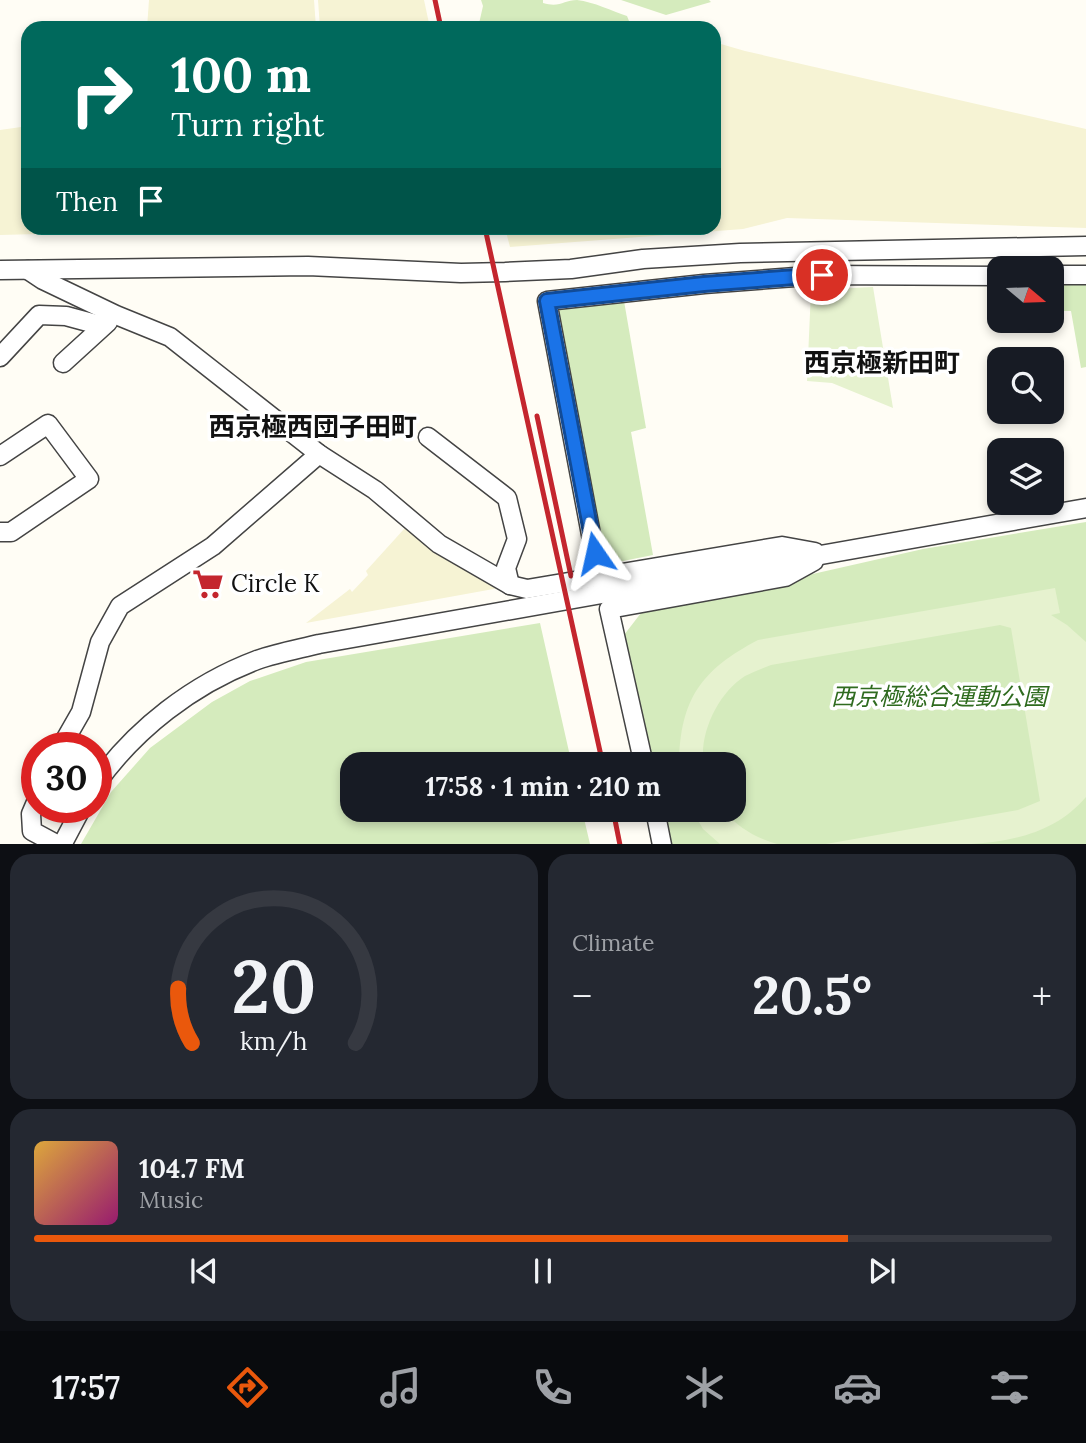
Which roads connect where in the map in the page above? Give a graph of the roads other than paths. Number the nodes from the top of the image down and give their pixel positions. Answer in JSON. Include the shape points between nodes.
{"nodes":[{"id":1,"x":1086,"y":246,"type":"edge"},
{"id":2,"x":0,"y":270,"type":"edge"},
{"id":3,"x":28,"y":270,"type":"junction"},
{"id":4,"x":1064,"y":275,"type":"edge"},
{"id":5,"x":1086,"y":275,"type":"edge"},
{"id":6,"x":987,"y":276,"type":"edge"},
{"id":7,"x":110,"y":321,"type":"junction"},
{"id":8,"x":0,"y":358,"type":"edge"},
{"id":9,"x":63,"y":363,"type":"dead end"},
{"id":10,"x":428,"y":437,"type":"dead end"},
{"id":11,"x":319,"y":454,"type":"junction"},
{"id":12,"x":0,"y":456,"type":"edge"},
{"id":13,"x":1086,"y":508,"type":"edge"},
{"id":14,"x":0,"y":532,"type":"edge"},
{"id":15,"x":827,"y":554,"type":"junction"},
{"id":16,"x":599,"y":577,"type":"junction"},
{"id":17,"x":510,"y":585,"type":"junction"},
{"id":18,"x":70,"y":732,"type":"edge"},
{"id":19,"x":641,"y":752,"type":"edge"},
{"id":20,"x":112,"y":765,"type":"edge"},
{"id":21,"x":657,"y":822,"type":"edge"},
{"id":22,"x":32,"y":823,"type":"edge"},
{"id":23,"x":73,"y":823,"type":"edge"},
{"id":24,"x":58,"y":844,"type":"edge"},
{"id":25,"x":61,"y":844,"type":"edge"},
{"id":26,"x":662,"y":844,"type":"edge"}],
"edges":[{"from":1,"to":3,"type":"street","via":[[740,253],[571,269],[461,273],[308,265]]},
{"from":2,"to":3,"type":"street"},
{"from":3,"to":7,"type":"street"},
{"from":4,"to":5,"type":"street"},
{"from":6,"to":16,"type":"street","via":[[822,275],[547,301]]},
{"from":7,"to":8,"type":"street","via":[[39,315]]},
{"from":7,"to":9,"type":"street"},
{"from":7,"to":11,"type":"street","via":[[170,337]]},
{"from":10,"to":17,"type":"street","via":[[507,498],[517,539],[506,568]]},
{"from":11,"to":17,"type":"street","via":[[375,490],[439,544]]},
{"from":11,"to":18,"type":"street","via":[[213,546],[120,606],[100,642],[81,712]]},
{"from":12,"to":14,"type":"street","via":[[48,424],[89,479],[11,532]]},
{"from":13,"to":15,"type":"street"},
{"from":15,"to":16,"type":"street","via":[[782,546]]},
{"from":15,"to":19,"type":"street","via":[[785,577],[609,609]]},
{"from":15,"to":20,"type":"street","via":[[320,644],[257,660],[176,703]]},
{"from":16,"to":17,"type":"street","via":[[527,589]]},
{"from":21,"to":26,"type":"street"},
{"from":22,"to":24,"type":"street","via":[[32,831]]},
{"from":23,"to":25,"type":"street"}]}
